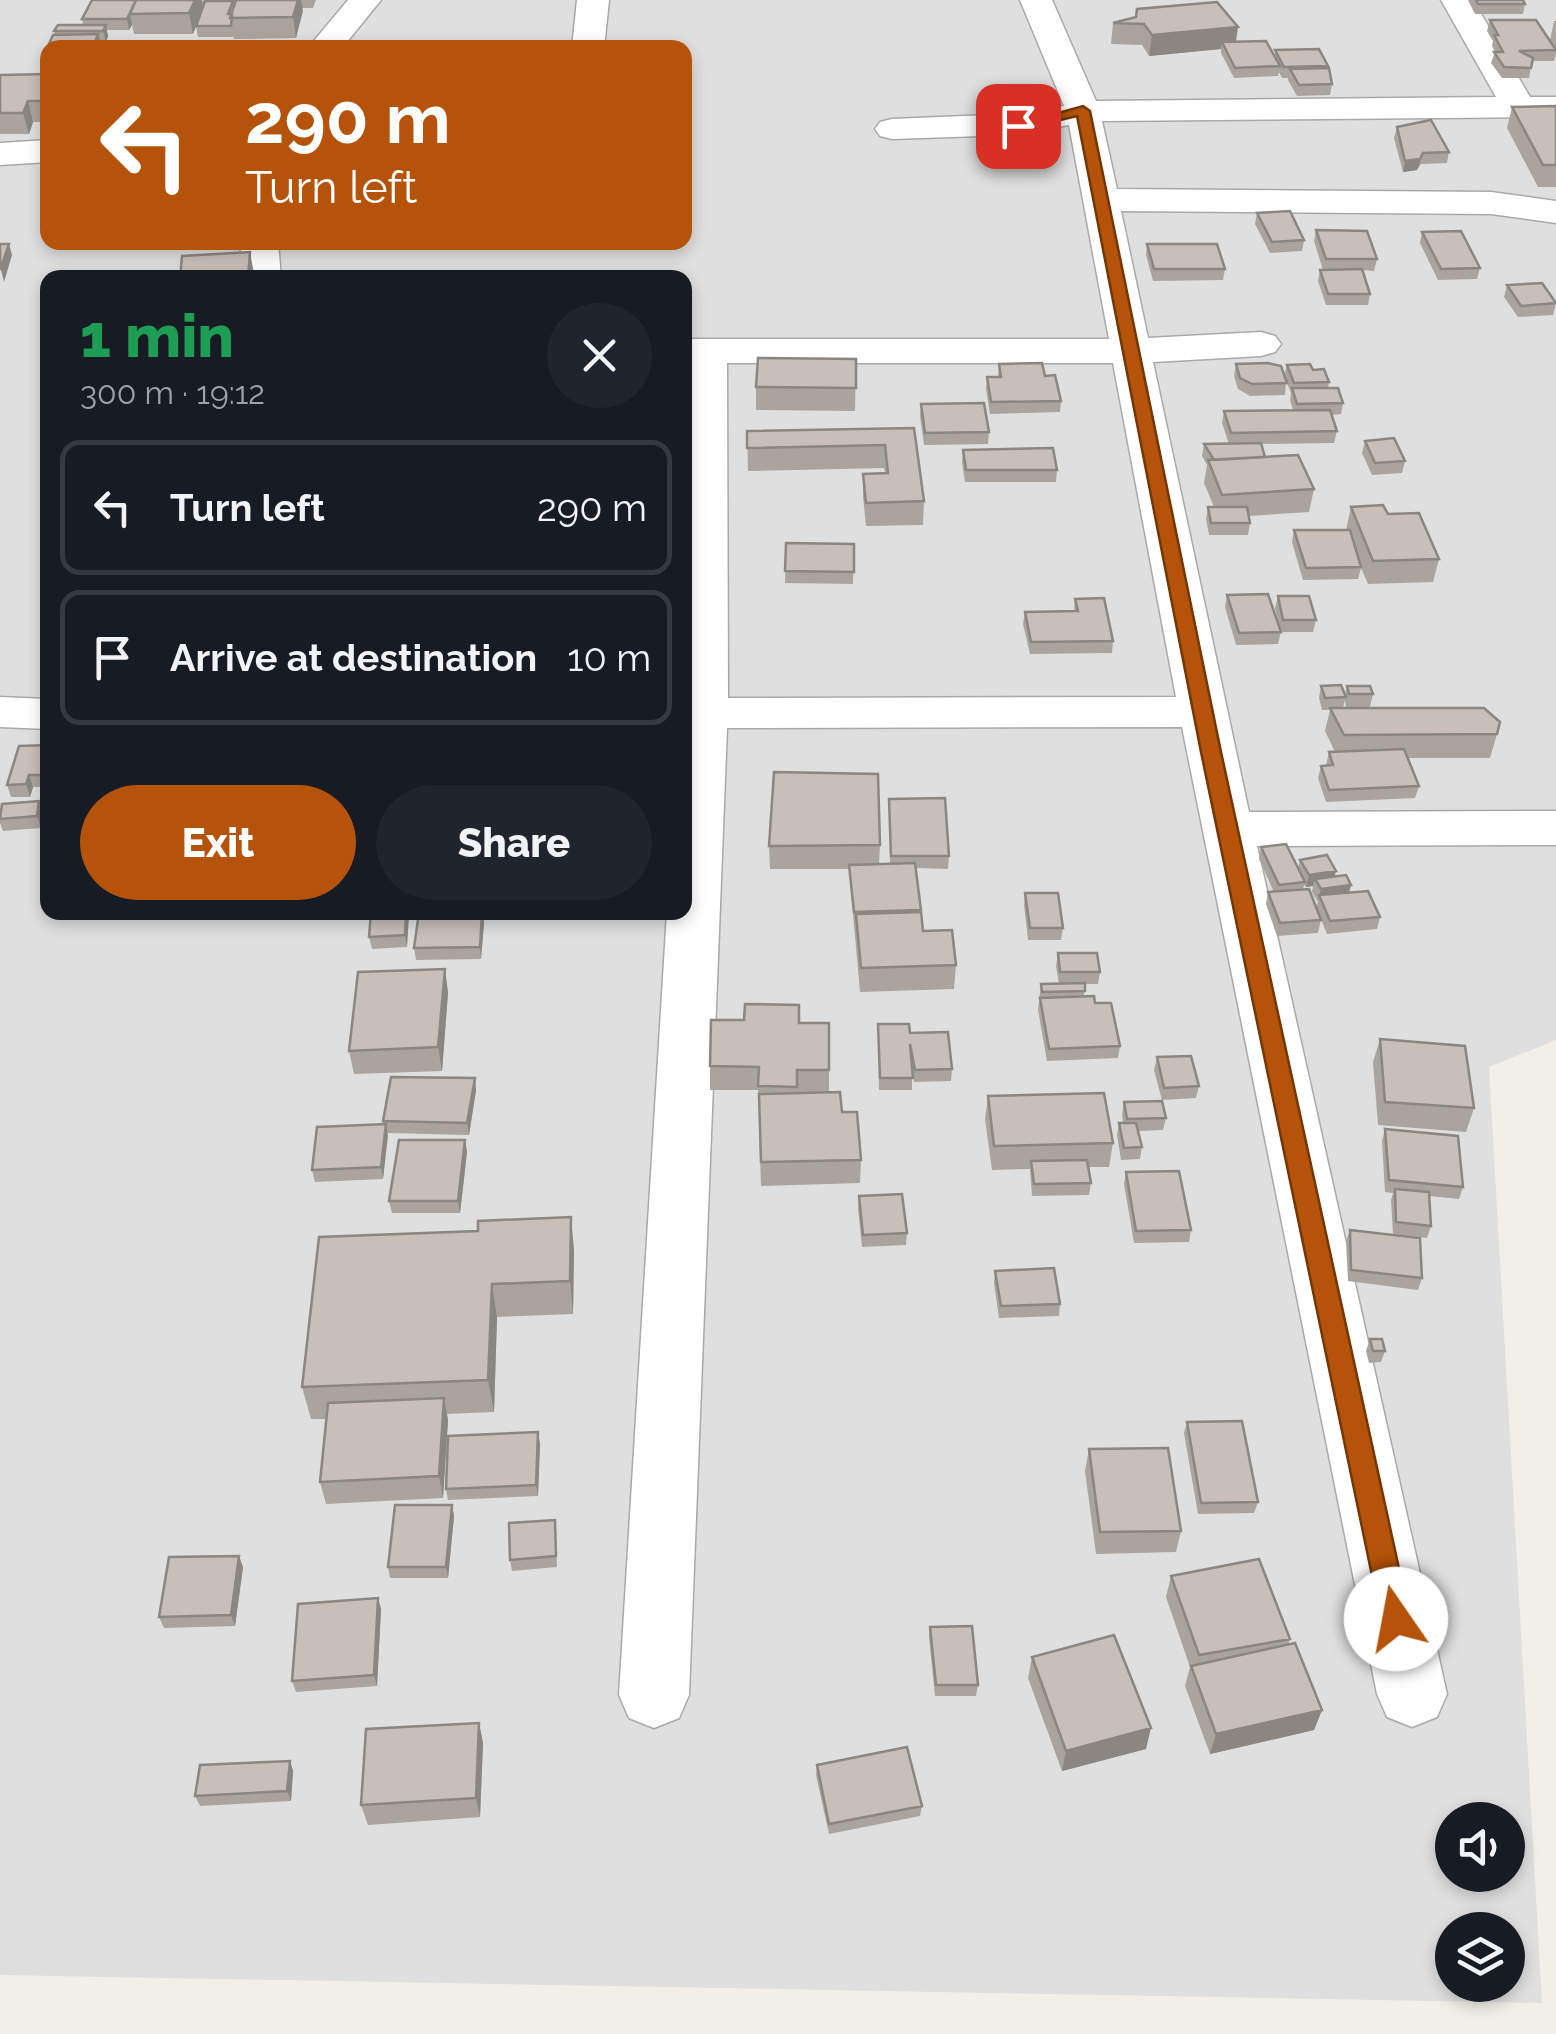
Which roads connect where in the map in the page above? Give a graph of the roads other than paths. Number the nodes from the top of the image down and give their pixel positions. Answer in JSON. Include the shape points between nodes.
{"nodes":[{"id":1,"x":364,"y":0,"type":"edge"},
{"id":2,"x":593,"y":0,"type":"edge"},
{"id":3,"x":1036,"y":0,"type":"edge"},
{"id":4,"x":1457,"y":0,"type":"edge"},
{"id":5,"x":331,"y":40,"type":"edge"},
{"id":6,"x":589,"y":40,"type":"edge"},
{"id":7,"x":1520,"y":107,"type":"junction"},
{"id":8,"x":1556,"y":107,"type":"edge"},
{"id":9,"x":1083,"y":111,"type":"junction"},
{"id":10,"x":892,"y":128,"type":"dead end"},
{"id":11,"x":40,"y":152,"type":"edge"},
{"id":12,"x":0,"y":154,"type":"edge"},
{"id":13,"x":1102,"y":200,"type":"junction"},
{"id":14,"x":1556,"y":212,"type":"edge"},
{"id":15,"x":1262,"y":344,"type":"dead end"},
{"id":16,"x":696,"y":351,"type":"edge"},
{"id":17,"x":1131,"y":351,"type":"junction"},
{"id":18,"x":0,"y":712,"type":"edge"},
{"id":19,"x":694,"y":712,"type":"edge"},
{"id":20,"x":1203,"y":712,"type":"junction"},
{"id":21,"x":40,"y":714,"type":"edge"},
{"id":22,"x":692,"y":761,"type":"edge"},
{"id":23,"x":1556,"y":828,"type":"edge"},
{"id":24,"x":1227,"y":829,"type":"junction"},
{"id":25,"x":686,"y":920,"type":"edge"},
{"id":26,"x":1412,"y":1694,"type":"dead end"},
{"id":27,"x":654,"y":1695,"type":"dead end"}],
"edges":[{"from":1,"to":5,"type":"street"},
{"from":2,"to":6,"type":"street"},
{"from":3,"to":9,"type":"street"},
{"from":4,"to":7,"type":"street"},
{"from":7,"to":8,"type":"street"},
{"from":7,"to":9,"type":"street"},
{"from":9,"to":10,"type":"street","via":[[1005,127]]},
{"from":9,"to":13,"type":"street"},
{"from":11,"to":12,"type":"street"},
{"from":13,"to":14,"type":"street","via":[[1491,203]]},
{"from":13,"to":17,"type":"street"},
{"from":15,"to":17,"type":"street"},
{"from":16,"to":17,"type":"street"},
{"from":16,"to":19,"type":"street"},
{"from":17,"to":20,"type":"street"},
{"from":18,"to":21,"type":"street"},
{"from":19,"to":20,"type":"street"},
{"from":19,"to":22,"type":"street"},
{"from":20,"to":24,"type":"street"},
{"from":23,"to":24,"type":"street"},
{"from":24,"to":26,"type":"street"},
{"from":25,"to":27,"type":"street"}]}
